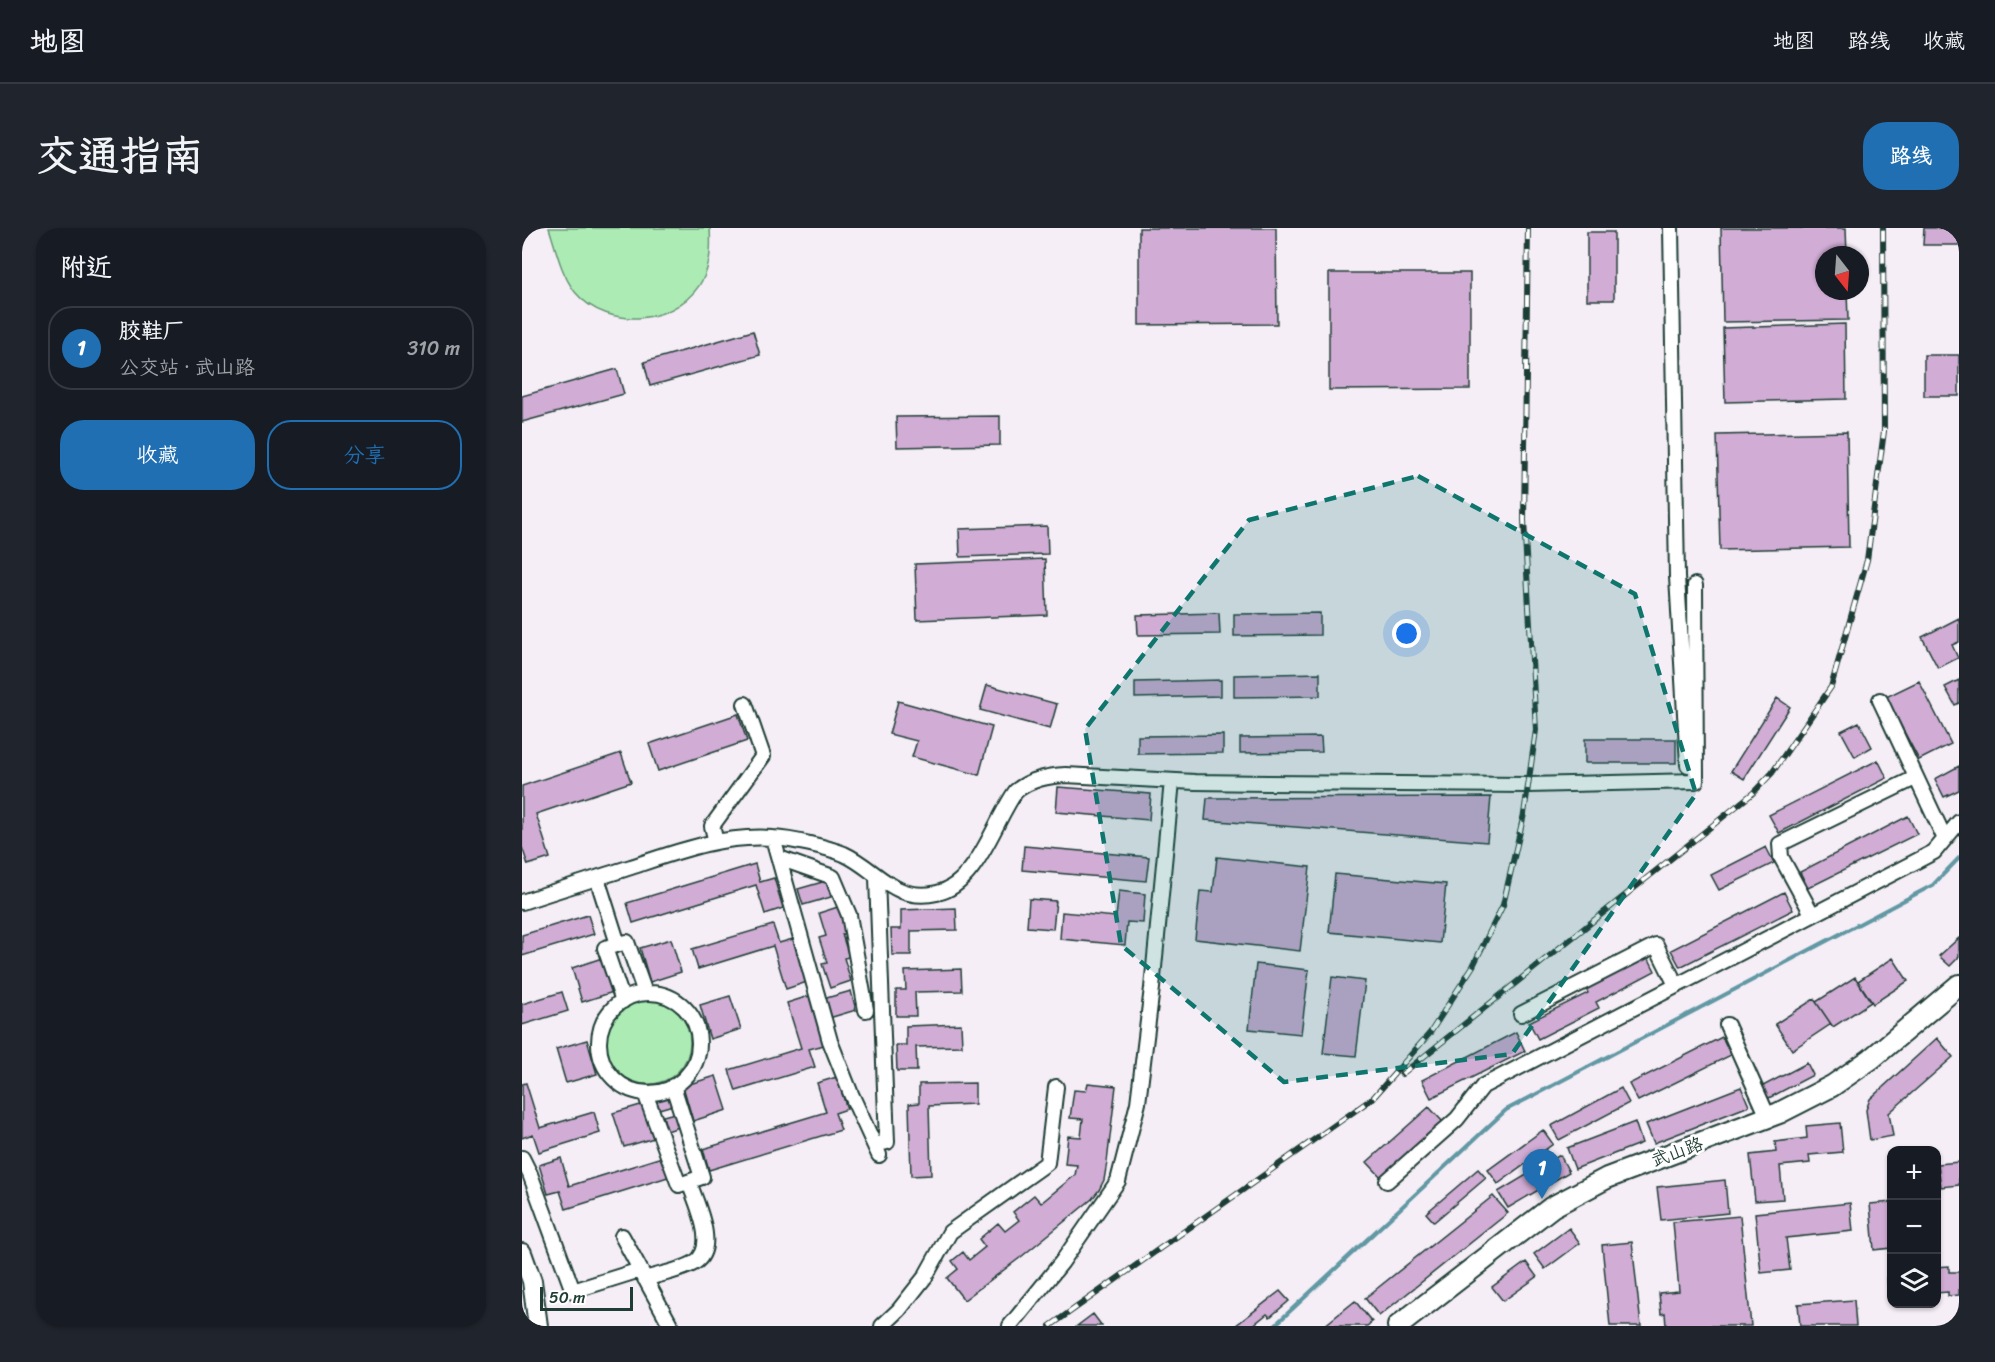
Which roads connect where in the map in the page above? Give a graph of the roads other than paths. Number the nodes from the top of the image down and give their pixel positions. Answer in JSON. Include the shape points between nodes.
{"nodes":[{"id":1,"x":1671,"y":228,"type":"edge"},
{"id":2,"x":1695,"y":585,"type":"dead end"},
{"id":3,"x":1880,"y":700,"type":"dead end"},
{"id":4,"x":745,"y":704,"type":"dead end"},
{"id":5,"x":1915,"y":778,"type":"junction"},
{"id":6,"x":1172,"y":781,"type":"junction"},
{"id":7,"x":1689,"y":782,"type":"junction"},
{"id":8,"x":1959,"y":822,"type":"edge"},
{"id":9,"x":773,"y":838,"type":"junction"},
{"id":10,"x":1945,"y":839,"type":"junction"},
{"id":11,"x":716,"y":842,"type":"junction"},
{"id":12,"x":779,"y":858,"type":"junction"},
{"id":13,"x":597,"y":878,"type":"junction"},
{"id":14,"x":877,"y":878,"type":"junction"},
{"id":15,"x":522,"y":902,"type":"edge"},
{"id":16,"x":1812,"y":914,"type":"junction"},
{"id":17,"x":618,"y":944,"type":"junction"},
{"id":18,"x":1676,"y":985,"type":"junction"},
{"id":19,"x":1959,"y":985,"type":"edge"},
{"id":20,"x":645,"y":993,"type":"junction"},
{"id":21,"x":623,"y":1001,"type":"junction"},
{"id":22,"x":866,"y":1010,"type":"dead end"},
{"id":23,"x":1521,"y":1014,"type":"dead end"},
{"id":24,"x":1726,"y":1025,"type":"dead end"},
{"id":25,"x":673,"y":1086,"type":"junction"},
{"id":26,"x":1056,"y":1087,"type":"dead end"},
{"id":27,"x":645,"y":1093,"type":"junction"},
{"id":28,"x":1768,"y":1117,"type":"junction"},
{"id":29,"x":522,"y":1158,"type":"edge"},
{"id":30,"x":1387,"y":1181,"type":"dead end"},
{"id":31,"x":689,"y":1182,"type":"junction"},
{"id":32,"x":622,"y":1236,"type":"dead end"},
{"id":33,"x":522,"y":1253,"type":"edge"},
{"id":34,"x":643,"y":1274,"type":"junction"},
{"id":35,"x":538,"y":1326,"type":"edge"},
{"id":36,"x":670,"y":1326,"type":"edge"},
{"id":37,"x":882,"y":1326,"type":"edge"},
{"id":38,"x":1010,"y":1326,"type":"edge"},
{"id":39,"x":1398,"y":1326,"type":"edge"}],
"edges":[{"from":1,"to":7,"type":"street","via":[[1677,576]]},
{"from":2,"to":7,"type":"street","via":[[1696,781]]},
{"from":3,"to":5,"type":"street"},
{"from":4,"to":11,"type":"street","via":[[763,756],[712,826]]},
{"from":5,"to":10,"type":"street"},
{"from":5,"to":16,"type":"street","via":[[1779,844],[1781,857]]},
{"from":6,"to":7,"type":"street","via":[[1528,786]]},
{"from":6,"to":14,"type":"street","via":[[1066,775],[1034,780],[1016,791],[974,865],[951,888],[938,893],[910,894]]},
{"from":6,"to":38,"type":"street","via":[[1138,1103],[1118,1181],[1062,1262]]},
{"from":8,"to":10,"type":"street"},
{"from":9,"to":11,"type":"street"},
{"from":9,"to":12,"type":"street"},
{"from":9,"to":14,"type":"street","via":[[842,854]]},
{"from":10,"to":16,"type":"street","via":[[1934,852]]},
{"from":11,"to":13,"type":"street"},
{"from":12,"to":14,"type":"street","via":[[830,1041],[877,1150],[886,1142]]},
{"from":12,"to":22,"type":"street","via":[[833,878],[849,915]]},
{"from":13,"to":15,"type":"street"},
{"from":13,"to":17,"type":"street"},
{"from":16,"to":18,"type":"street"},
{"from":17,"to":20,"type":"street","via":[[627,942]]},
{"from":17,"to":21,"type":"street","via":[[605,948]]},
{"from":18,"to":23,"type":"street","via":[[1656,945]]},
{"from":18,"to":30,"type":"street","via":[[1483,1086],[1457,1119]]},
{"from":19,"to":28,"type":"main road","name":"武山路","via":[[1871,1059],[1832,1086]]},
{"from":20,"to":21,"type":"street"},
{"from":20,"to":25,"type":"street","via":[[673,998],[688,1010],[698,1028],[700,1047],[694,1066]]},
{"from":21,"to":27,"type":"street","via":[[605,1019],[599,1038],[601,1058],[610,1075],[626,1087]]},
{"from":24,"to":28,"type":"street"},
{"from":25,"to":27,"type":"street"},
{"from":25,"to":31,"type":"street","via":[[702,1177]]},
{"from":26,"to":37,"type":"street","via":[[1047,1163],[950,1232],[925,1277]]},
{"from":27,"to":31,"type":"street","via":[[679,1185]]},
{"from":28,"to":39,"type":"main road","name":"武山路","via":[[1607,1178],[1552,1207]]},
{"from":29,"to":34,"type":"street","via":[[573,1291]]},
{"from":31,"to":34,"type":"street","via":[[707,1239],[703,1254],[691,1265]]},
{"from":32,"to":34,"type":"street"},
{"from":33,"to":35,"type":"street","via":[[532,1281]]},
{"from":34,"to":36,"type":"street"}]}
